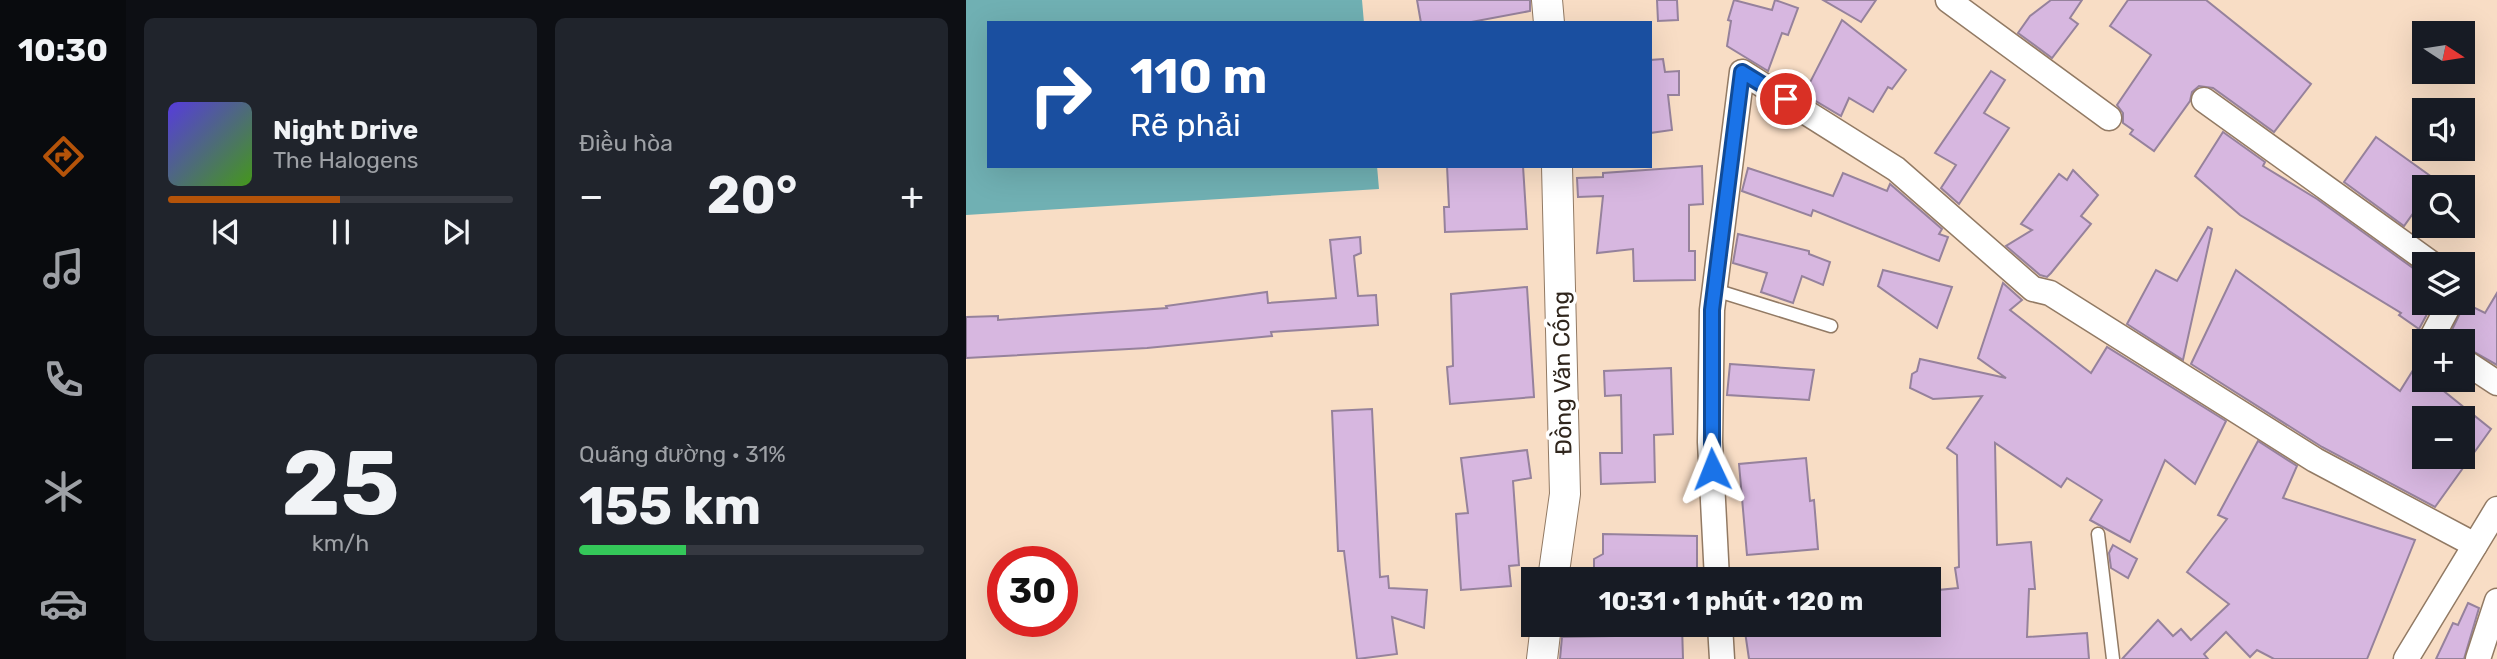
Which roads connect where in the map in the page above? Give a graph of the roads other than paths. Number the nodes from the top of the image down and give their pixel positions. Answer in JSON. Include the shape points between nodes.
{"nodes":[{"id":1,"x":1547,"y":0,"type":"edge"},
{"id":2,"x":1948,"y":0,"type":"edge"},
{"id":3,"x":1549,"y":21,"type":"edge"},
{"id":4,"x":2204,"y":100,"type":"dead end"},
{"id":5,"x":2109,"y":118,"type":"dead end"},
{"id":6,"x":1558,"y":168,"type":"edge"},
{"id":7,"x":2415,"y":252,"type":"edge"},
{"id":8,"x":1715,"y":290,"type":"junction"},
{"id":9,"x":1831,"y":326,"type":"dead end"},
{"id":10,"x":2475,"y":369,"type":"edge"},
{"id":11,"x":2497,"y":383,"type":"edge"},
{"id":12,"x":2497,"y":509,"type":"edge"},
{"id":13,"x":2098,"y":534,"type":"dead end"},
{"id":14,"x":2475,"y":545,"type":"junction"},
{"id":15,"x":1555,"y":567,"type":"edge"},
{"id":16,"x":1716,"y":567,"type":"edge"},
{"id":17,"x":2497,"y":601,"type":"edge"},
{"id":18,"x":1545,"y":637,"type":"edge"},
{"id":19,"x":1721,"y":637,"type":"edge"},
{"id":20,"x":1542,"y":659,"type":"edge"},
{"id":21,"x":1722,"y":659,"type":"edge"},
{"id":22,"x":2113,"y":659,"type":"edge"},
{"id":23,"x":2406,"y":659,"type":"edge"},
{"id":24,"x":2478,"y":659,"type":"edge"}],
"edges":[{"from":1,"to":3,"type":"street"},
{"from":2,"to":5,"type":"street"},
{"from":4,"to":7,"type":"street"},
{"from":6,"to":15,"type":"street","name":"Đồng Văn Cống","via":[[1565,494]]},
{"from":8,"to":9,"type":"lane"},
{"from":8,"to":14,"type":"street","via":[[1742,72],[1896,169],[2033,289],[2050,293],[2315,460]]},
{"from":8,"to":16,"type":"street","via":[[1710,442]]},
{"from":10,"to":11,"type":"street"},
{"from":12,"to":14,"type":"street"},
{"from":13,"to":22,"type":"lane"},
{"from":14,"to":23,"type":"street"},
{"from":17,"to":24,"type":"street"},
{"from":18,"to":20,"type":"street"},
{"from":19,"to":21,"type":"street"}]}
